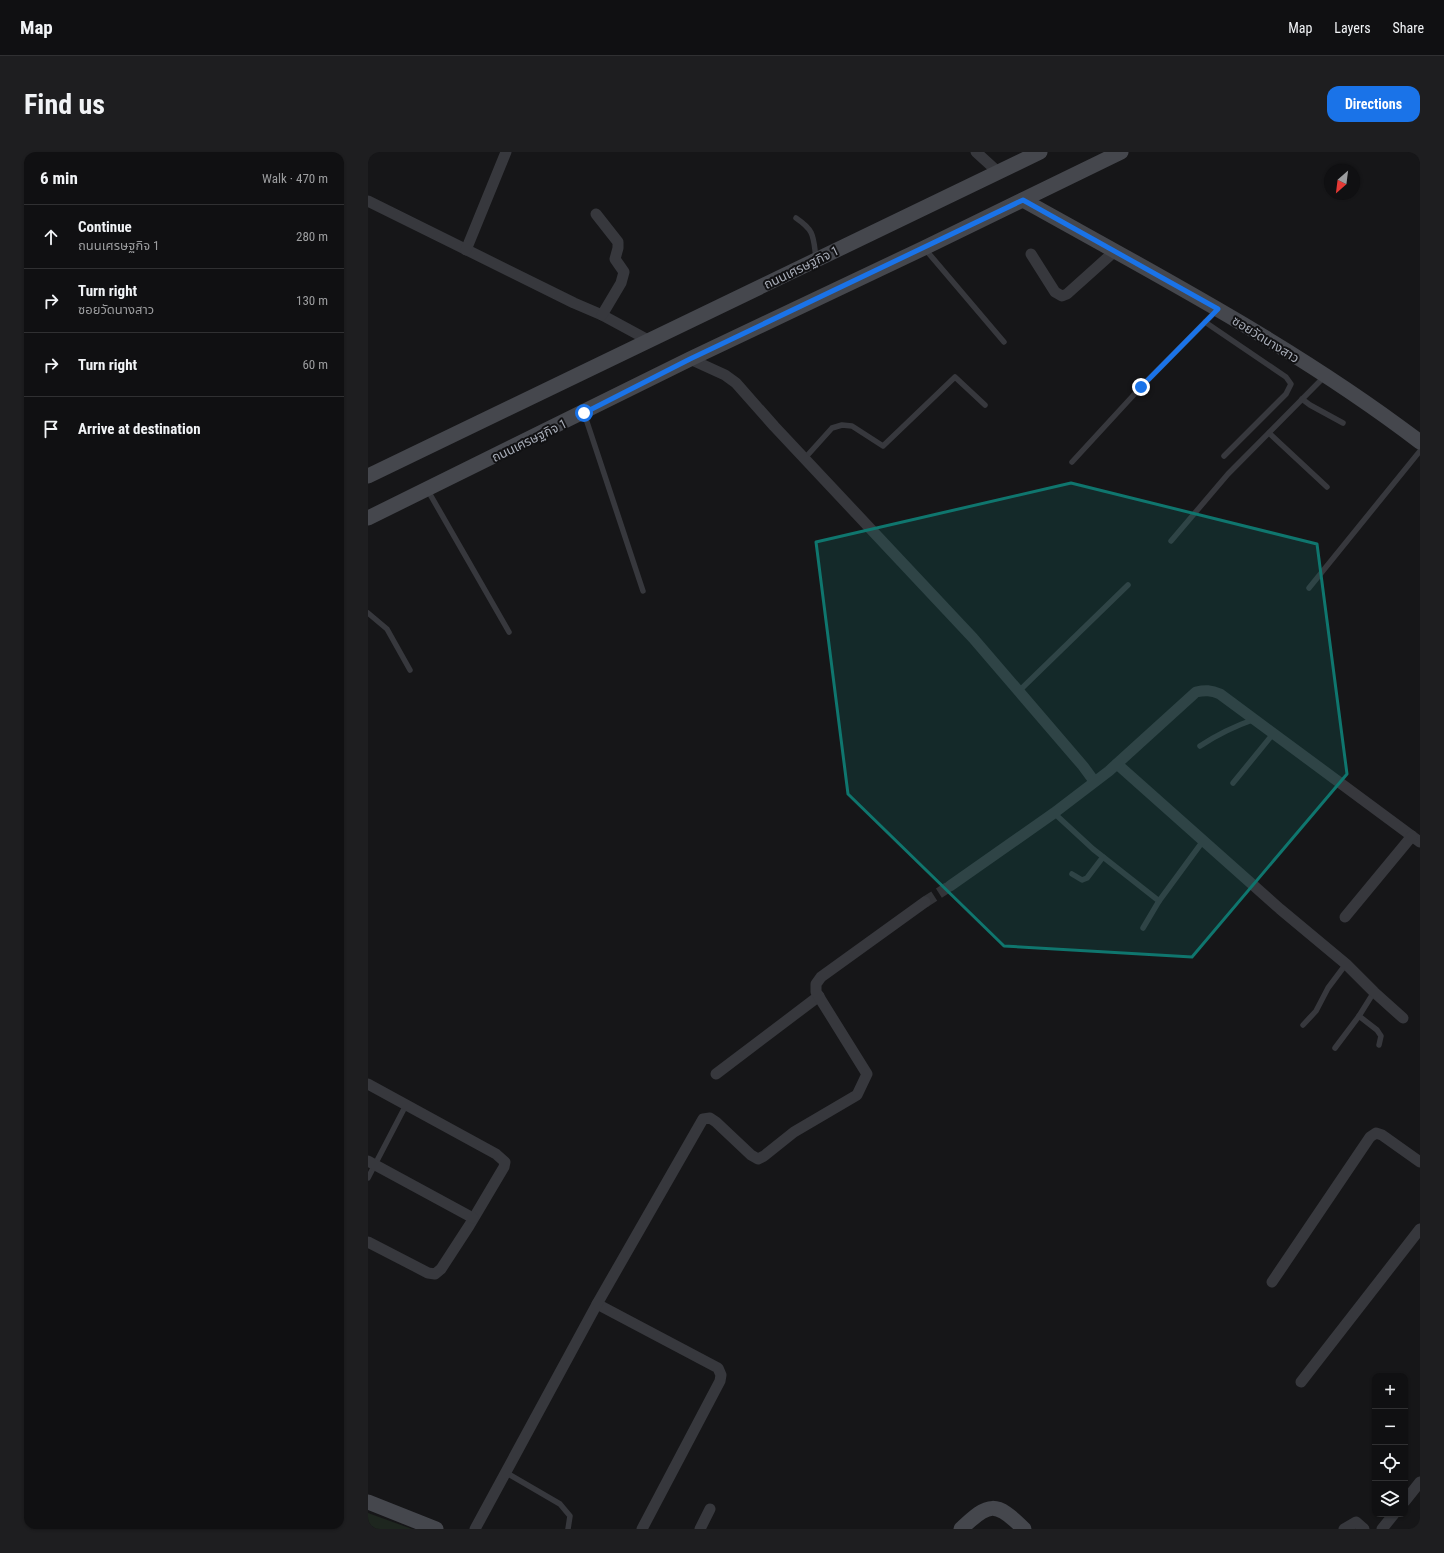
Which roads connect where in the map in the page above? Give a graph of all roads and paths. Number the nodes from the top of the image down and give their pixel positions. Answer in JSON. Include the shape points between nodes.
{"nodes":[{"id":1,"x":506,"y":152,"type":"edge"},
{"id":2,"x":976,"y":152,"type":"edge"},
{"id":3,"x":1040,"y":152,"type":"edge"},
{"id":4,"x":1121,"y":152,"type":"edge"},
{"id":5,"x":998,"y":172,"type":"junction"},
{"id":6,"x":1023,"y":200,"type":"junction"},
{"id":7,"x":368,"y":201,"type":"edge"},
{"id":8,"x":596,"y":214,"type":"dead end"},
{"id":9,"x":796,"y":218,"type":"dead end"},
{"id":10,"x":924,"y":248,"type":"junction"},
{"id":11,"x":466,"y":250,"type":"junction"},
{"id":12,"x":1115,"y":251,"type":"junction"},
{"id":13,"x":1030,"y":254,"type":"dead end"},
{"id":14,"x":816,"y":260,"type":"junction"},
{"id":15,"x":1218,"y":309,"type":"junction"},
{"id":16,"x":602,"y":315,"type":"junction"},
{"id":17,"x":1205,"y":322,"type":"junction"},
{"id":18,"x":650,"y":341,"type":"junction"},
{"id":19,"x":1004,"y":342,"type":"dead end"},
{"id":20,"x":690,"y":359,"type":"junction"},
{"id":21,"x":1325,"y":376,"type":"junction"},
{"id":22,"x":1302,"y":399,"type":"junction"},
{"id":23,"x":985,"y":405,"type":"dead end"},
{"id":24,"x":584,"y":413,"type":"junction"},
{"id":25,"x":1343,"y":423,"type":"dead end"},
{"id":26,"x":1269,"y":432,"type":"junction"},
{"id":27,"x":1420,"y":442,"type":"edge"},
{"id":28,"x":1420,"y":451,"type":"edge"},
{"id":29,"x":1224,"y":456,"type":"dead end"},
{"id":30,"x":805,"y":458,"type":"junction"},
{"id":31,"x":1072,"y":462,"type":"dead end"},
{"id":32,"x":368,"y":476,"type":"edge"},
{"id":33,"x":1327,"y":487,"type":"dead end"},
{"id":34,"x":427,"y":489,"type":"junction"},
{"id":35,"x":368,"y":518,"type":"edge"},
{"id":36,"x":1171,"y":541,"type":"dead end"},
{"id":37,"x":1128,"y":586,"type":"dead end"},
{"id":38,"x":1309,"y":588,"type":"dead end"},
{"id":39,"x":643,"y":591,"type":"dead end"},
{"id":40,"x":368,"y":613,"type":"edge"},
{"id":41,"x":509,"y":632,"type":"dead end"},
{"id":42,"x":410,"y":670,"type":"dead end"},
{"id":43,"x":1019,"y":691,"type":"junction"},
{"id":44,"x":1255,"y":719,"type":"junction"},
{"id":45,"x":1273,"y":734,"type":"junction"},
{"id":46,"x":1200,"y":746,"type":"dead end"},
{"id":47,"x":1117,"y":764,"type":"junction"},
{"id":48,"x":1094,"y":781,"type":"junction"},
{"id":49,"x":1233,"y":783,"type":"dead end"},
{"id":50,"x":1054,"y":813,"type":"junction"},
{"id":51,"x":1416,"y":839,"type":"edge"},
{"id":52,"x":1203,"y":841,"type":"junction"},
{"id":53,"x":1103,"y":857,"type":"junction"},
{"id":54,"x":1072,"y":874,"type":"dead end"},
{"id":55,"x":950,"y":886,"type":"tunnel mouth"},
{"id":56,"x":1159,"y":901,"type":"junction"},
{"id":57,"x":925,"y":902,"type":"tunnel mouth"},
{"id":58,"x":1344,"y":917,"type":"dead end"},
{"id":59,"x":1143,"y":928,"type":"dead end"},
{"id":60,"x":1346,"y":964,"type":"junction"},
{"id":61,"x":1374,"y":992,"type":"junction"},
{"id":62,"x":819,"y":996,"type":"junction"},
{"id":63,"x":1359,"y":1016,"type":"junction"},
{"id":64,"x":1403,"y":1018,"type":"dead end"},
{"id":65,"x":1303,"y":1025,"type":"dead end"},
{"id":66,"x":1379,"y":1045,"type":"dead end"},
{"id":67,"x":1335,"y":1048,"type":"dead end"},
{"id":68,"x":716,"y":1074,"type":"dead end"},
{"id":69,"x":368,"y":1084,"type":"edge"},
{"id":70,"x":406,"y":1105,"type":"junction"},
{"id":71,"x":1420,"y":1162,"type":"edge"},
{"id":72,"x":371,"y":1163,"type":"edge"},
{"id":73,"x":368,"y":1178,"type":"edge"},
{"id":74,"x":473,"y":1218,"type":"junction"},
{"id":75,"x":1420,"y":1228,"type":"edge"},
{"id":76,"x":368,"y":1242,"type":"edge"},
{"id":77,"x":1272,"y":1282,"type":"dead end"},
{"id":78,"x":597,"y":1304,"type":"junction"},
{"id":79,"x":1301,"y":1382,"type":"dead end"},
{"id":80,"x":506,"y":1472,"type":"junction"},
{"id":81,"x":1420,"y":1482,"type":"edge"},
{"id":82,"x":1408,"y":1496,"type":"edge"},
{"id":83,"x":368,"y":1502,"type":"edge"},
{"id":84,"x":710,"y":1509,"type":"dead end"},
{"id":85,"x":1392,"y":1517,"type":"edge"},
{"id":86,"x":436,"y":1529,"type":"edge"},
{"id":87,"x":475,"y":1529,"type":"edge"},
{"id":88,"x":568,"y":1529,"type":"edge"},
{"id":89,"x":642,"y":1529,"type":"edge"},
{"id":90,"x":700,"y":1529,"type":"edge"},
{"id":91,"x":961,"y":1529,"type":"edge"},
{"id":92,"x":1024,"y":1529,"type":"edge"},
{"id":93,"x":1344,"y":1529,"type":"edge"},
{"id":94,"x":1364,"y":1529,"type":"edge"},
{"id":95,"x":1382,"y":1529,"type":"edge"}],
"edges":[{"from":1,"to":11,"type":"street"},
{"from":2,"to":5,"type":"street"},
{"from":3,"to":5,"type":"main road","name":"ถนนเศรษฐกิจ 1"},
{"from":4,"to":6,"type":"main road","name":"ถนนเศรษฐกิจ 1"},
{"from":5,"to":14,"type":"main road","name":"ถนนเศรษฐกิจ 1"},
{"from":6,"to":10,"type":"main road","name":"ถนนเศรษฐกิจ 1"},
{"from":6,"to":12,"type":"main road","name":"ซอยวัดนางสาว"},
{"from":7,"to":11,"type":"street"},
{"from":8,"to":16,"type":"street","via":[[618,242],[615,259],[624,272],[621,283]]},
{"from":9,"to":14,"type":"lane","via":[[811,231]]},
{"from":10,"to":19,"type":"lane"},
{"from":10,"to":20,"type":"main road","name":"ถนนเศรษฐกิจ 1"},
{"from":11,"to":16,"type":"street"},
{"from":12,"to":13,"type":"street","via":[[1062,296],[1055,292]]},
{"from":12,"to":15,"type":"main road","name":"ซอยวัดนางสาว"},
{"from":14,"to":18,"type":"main road","name":"ถนนเศรษฐกิจ 1"},
{"from":15,"to":17,"type":"lane"},
{"from":15,"to":21,"type":"main road","name":"ซอยวัดนางสาว"},
{"from":16,"to":18,"type":"street"},
{"from":17,"to":29,"type":"lane","via":[[1286,377],[1291,384],[1286,394]]},
{"from":17,"to":31,"type":"lane"},
{"from":18,"to":32,"type":"main road","name":"ถนนเศรษฐกิจ 1"},
{"from":20,"to":24,"type":"main road","name":"ถนนเศรษฐกิจ 1"},
{"from":20,"to":30,"type":"street","via":[[731,378]]},
{"from":21,"to":22,"type":"lane"},
{"from":21,"to":27,"type":"main road","name":"ซอยวัดนางสาว"},
{"from":22,"to":25,"type":"lane"},
{"from":22,"to":26,"type":"lane"},
{"from":23,"to":30,"type":"lane","via":[[955,377],[882,446],[852,426],[842,425],[832,428]]},
{"from":24,"to":34,"type":"main road","name":"ถนนเศรษฐกิจ 1"},
{"from":24,"to":39,"type":"lane"},
{"from":26,"to":33,"type":"lane"},
{"from":26,"to":36,"type":"lane","via":[[1228,474]]},
{"from":28,"to":38,"type":"lane"},
{"from":30,"to":43,"type":"street","via":[[974,638]]},
{"from":34,"to":35,"type":"main road","name":"ถนนเศรษฐกิจ 1"},
{"from":34,"to":41,"type":"lane"},
{"from":37,"to":43,"type":"lane"},
{"from":40,"to":42,"type":"lane","via":[[387,628]]},
{"from":43,"to":48,"type":"street"},
{"from":44,"to":45,"type":"street"},
{"from":44,"to":46,"type":"lane","via":[[1214,736]]},
{"from":44,"to":47,"type":"street","via":[[1220,694],[1212,691],[1196,692]]},
{"from":45,"to":49,"type":"lane"},
{"from":45,"to":51,"type":"street"},
{"from":47,"to":48,"type":"street"},
{"from":47,"to":52,"type":"street"},
{"from":48,"to":50,"type":"street"},
{"from":50,"to":53,"type":"lane"},
{"from":50,"to":55,"type":"street"},
{"from":51,"to":58,"type":"street"},
{"from":52,"to":56,"type":"lane"},
{"from":52,"to":60,"type":"street"},
{"from":53,"to":54,"type":"lane","via":[[1087,878],[1082,880]]},
{"from":53,"to":56,"type":"lane"},
{"from":56,"to":59,"type":"lane"},
{"from":57,"to":62,"type":"street","via":[[821,977],[816,984]]},
{"from":60,"to":61,"type":"street"},
{"from":60,"to":65,"type":"lane","via":[[1328,988],[1316,1011]]},
{"from":61,"to":63,"type":"lane"},
{"from":61,"to":64,"type":"street"},
{"from":62,"to":68,"type":"street"},
{"from":62,"to":78,"type":"street","via":[[867,1074],[857,1096],[794,1132],[758,1159],[716,1122],[710,1118],[703,1119]]},
{"from":63,"to":66,"type":"lane","via":[[1377,1030],[1381,1036]]},
{"from":63,"to":67,"type":"lane"},
{"from":69,"to":70,"type":"street"},
{"from":70,"to":72,"type":"lane"},
{"from":70,"to":74,"type":"street","via":[[496,1154],[505,1162],[504,1168]]},
{"from":71,"to":77,"type":"street","via":[[1382,1134],[1376,1133],[1370,1137]]},
{"from":72,"to":73,"type":"lane"},
{"from":72,"to":74,"type":"street"},
{"from":74,"to":76,"type":"street","via":[[441,1269],[435,1274],[428,1274]]},
{"from":75,"to":79,"type":"street"},
{"from":78,"to":80,"type":"street"},
{"from":78,"to":89,"type":"street","via":[[718,1368],[721,1375]]},
{"from":80,"to":87,"type":"street"},
{"from":80,"to":88,"type":"lane","via":[[560,1504],[570,1516]]},
{"from":81,"to":82,"type":"street"},
{"from":83,"to":86,"type":"main road"},
{"from":84,"to":90,"type":"street"},
{"from":85,"to":95,"type":"street"},
{"from":91,"to":92,"type":"main road","via":[[976,1514],[988,1508],[1008,1513]]},
{"from":93,"to":94,"type":"street","via":[[1356,1522]]}]}
